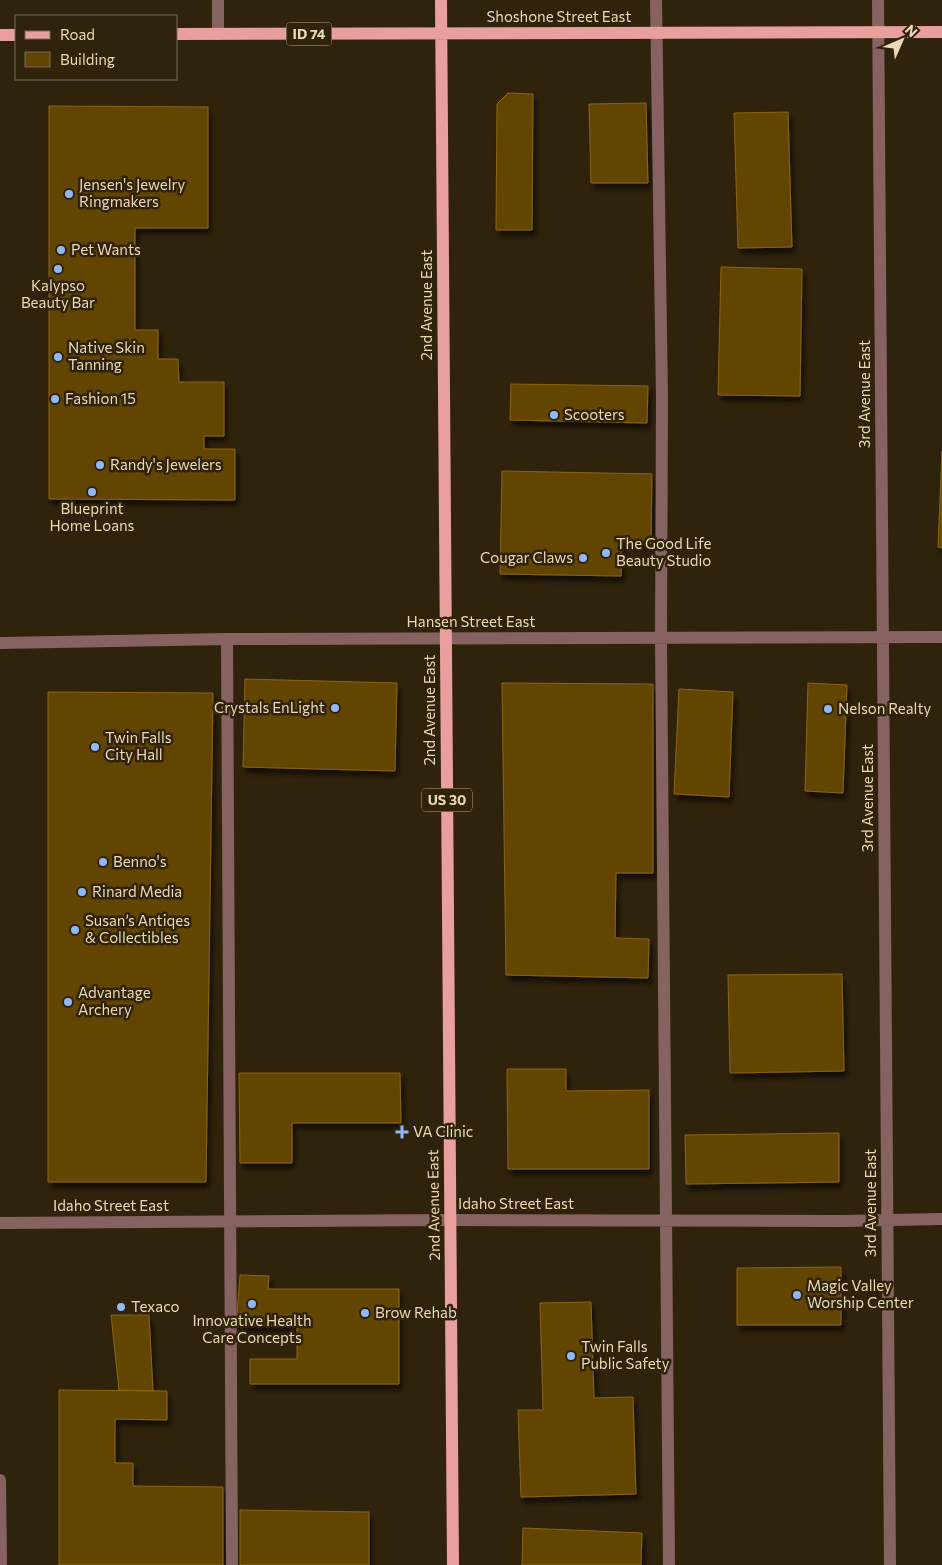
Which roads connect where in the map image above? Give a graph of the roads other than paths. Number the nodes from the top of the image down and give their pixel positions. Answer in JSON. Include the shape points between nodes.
{"nodes":[{"id":1,"x":218,"y":0,"type":"edge"},
{"id":2,"x":441,"y":0,"type":"edge"},
{"id":3,"x":656,"y":0,"type":"edge"},
{"id":4,"x":878,"y":0,"type":"edge"},
{"id":5,"x":878,"y":32,"type":"junction"},
{"id":6,"x":942,"y":32,"type":"edge"},
{"id":7,"x":656,"y":33,"type":"junction"},
{"id":8,"x":178,"y":34,"type":"edge"},
{"id":9,"x":218,"y":34,"type":"junction"},
{"id":10,"x":441,"y":34,"type":"junction"},
{"id":11,"x":0,"y":35,"type":"edge"},
{"id":12,"x":15,"y":35,"type":"edge"},
{"id":13,"x":942,"y":637,"type":"edge"},
{"id":14,"x":445,"y":638,"type":"junction"},
{"id":15,"x":661,"y":638,"type":"junction"},
{"id":16,"x":883,"y":638,"type":"junction"},
{"id":17,"x":227,"y":639,"type":"junction"},
{"id":18,"x":0,"y":643,"type":"edge"},
{"id":19,"x":888,"y":1219,"type":"junction"},
{"id":20,"x":942,"y":1219,"type":"edge"},
{"id":21,"x":450,"y":1220,"type":"junction"},
{"id":22,"x":666,"y":1220,"type":"junction"},
{"id":23,"x":230,"y":1222,"type":"junction"},
{"id":24,"x":0,"y":1223,"type":"edge"},
{"id":25,"x":0,"y":1480,"type":"edge"},
{"id":26,"x":1,"y":1565,"type":"edge"},
{"id":27,"x":232,"y":1565,"type":"edge"},
{"id":28,"x":453,"y":1565,"type":"edge"},
{"id":29,"x":669,"y":1565,"type":"edge"},
{"id":30,"x":890,"y":1565,"type":"edge"}],
"edges":[{"from":1,"to":9,"type":"street"},
{"from":2,"to":10,"type":"main road","number":"US 30"},
{"from":3,"to":7,"type":"street"},
{"from":4,"to":5,"type":"street","name":"3rd Avenue East"},
{"from":5,"to":6,"type":"main road","name":"Shoshone Street East"},
{"from":5,"to":7,"type":"main road","name":"Shoshone Street East"},
{"from":5,"to":16,"type":"street","name":"3rd Avenue East"},
{"from":7,"to":10,"type":"main road","name":"Shoshone Street East"},
{"from":7,"to":15,"type":"street","via":[[662,397]]},
{"from":8,"to":9,"type":"main road","name":"Shoshone Street East","number":"ID 74"},
{"from":9,"to":10,"type":"main road","name":"Shoshone Street East","number":"ID 74"},
{"from":10,"to":14,"type":"main road","name":"2nd Avenue East","number":"US 30"},
{"from":11,"to":12,"type":"main road"},
{"from":13,"to":16,"type":"street","name":"Hansen Street East"},
{"from":14,"to":15,"type":"street","name":"Hansen Street East"},
{"from":14,"to":17,"type":"street","name":"Hansen Street East"},
{"from":14,"to":21,"type":"main road","name":"2nd Avenue East","number":"US 30"},
{"from":15,"to":16,"type":"street","name":"Hansen Street East"},
{"from":15,"to":22,"type":"street"},
{"from":16,"to":19,"type":"street","name":"3rd Avenue East"},
{"from":17,"to":18,"type":"street","name":"Hansen Street East"},
{"from":17,"to":23,"type":"street"},
{"from":19,"to":20,"type":"street","name":"Idaho Street East"},
{"from":19,"to":22,"type":"street","name":"Idaho Street East"},
{"from":19,"to":30,"type":"street","name":"3rd Avenue East"},
{"from":21,"to":22,"type":"street","name":"Idaho Street East"},
{"from":21,"to":23,"type":"street","name":"Idaho Street East"},
{"from":21,"to":28,"type":"main road","name":"2nd Avenue East","number":"US 30"},
{"from":22,"to":29,"type":"street"},
{"from":23,"to":24,"type":"street","name":"Idaho Street East"},
{"from":23,"to":27,"type":"street"},
{"from":25,"to":26,"type":"street"}]}
